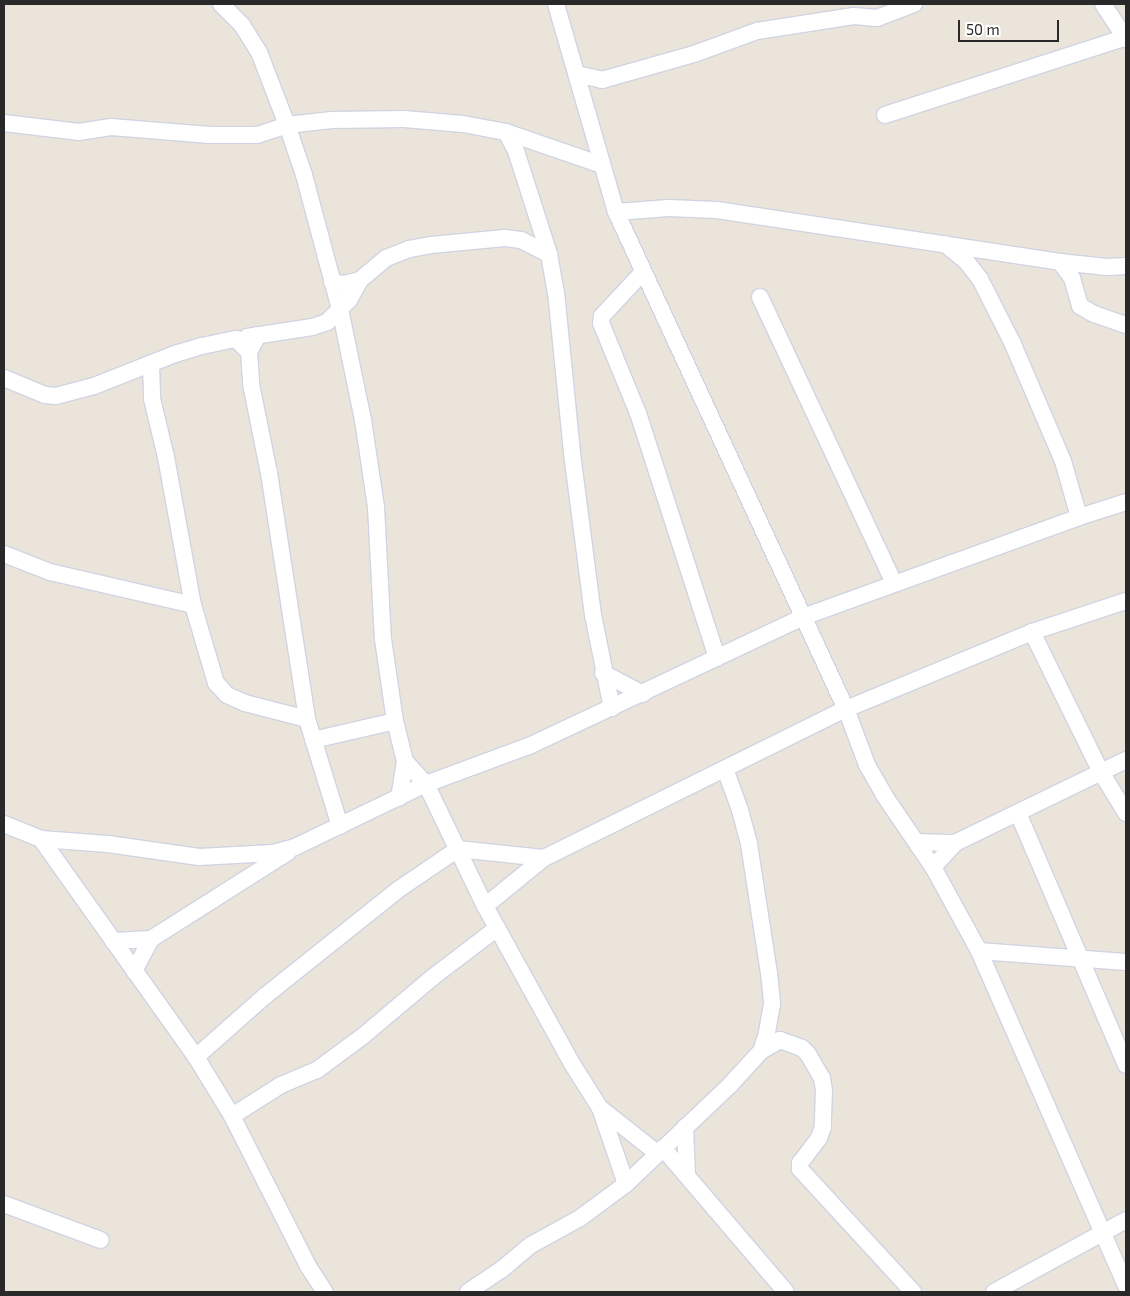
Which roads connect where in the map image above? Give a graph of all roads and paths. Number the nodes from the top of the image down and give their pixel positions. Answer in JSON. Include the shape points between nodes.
{"nodes":[{"id":1,"x":555,"y":4,"type":"edge"},
{"id":2,"x":914,"y":4,"type":"edge"},
{"id":3,"x":1103,"y":4,"type":"edge"},
{"id":4,"x":227,"y":5,"type":"edge"},
{"id":5,"x":1126,"y":38,"type":"edge"},
{"id":6,"x":577,"y":74,"type":"junction"},
{"id":7,"x":602,"y":80,"type":"junction"},
{"id":8,"x":583,"y":102,"type":"junction"},
{"id":9,"x":885,"y":115,"type":"dead end"},
{"id":10,"x":4,"y":123,"type":"edge"},
{"id":11,"x":288,"y":125,"type":"junction"},
{"id":12,"x":522,"y":145,"type":"junction"},
{"id":13,"x":602,"y":165,"type":"junction"},
{"id":14,"x":616,"y":212,"type":"junction"},
{"id":15,"x":945,"y":244,"type":"junction"},
{"id":16,"x":549,"y":254,"type":"junction"},
{"id":17,"x":1060,"y":262,"type":"junction"},
{"id":18,"x":1126,"y":266,"type":"edge"},
{"id":19,"x":643,"y":272,"type":"junction"},
{"id":20,"x":360,"y":280,"type":"junction"},
{"id":21,"x":332,"y":282,"type":"junction"},
{"id":22,"x":760,"y":297,"type":"dead end"},
{"id":23,"x":340,"y":309,"type":"junction"},
{"id":24,"x":1126,"y":325,"type":"edge"},
{"id":25,"x":258,"y":335,"type":"junction"},
{"id":26,"x":236,"y":339,"type":"junction"},
{"id":27,"x":249,"y":352,"type":"junction"},
{"id":28,"x":151,"y":365,"type":"junction"},
{"id":29,"x":4,"y":378,"type":"edge"},
{"id":30,"x":1126,"y":502,"type":"edge"},
{"id":31,"x":1078,"y":517,"type":"junction"},
{"id":32,"x":4,"y":554,"type":"edge"},
{"id":33,"x":894,"y":583,"type":"junction"},
{"id":34,"x":1126,"y":601,"type":"edge"},
{"id":35,"x":193,"y":605,"type":"junction"},
{"id":36,"x":803,"y":617,"type":"junction"},
{"id":37,"x":1032,"y":632,"type":"junction"},
{"id":38,"x":717,"y":658,"type":"junction"},
{"id":39,"x":603,"y":673,"type":"junction"},
{"id":40,"x":643,"y":694,"type":"junction"},
{"id":41,"x":612,"y":708,"type":"junction"},
{"id":42,"x":846,"y":710,"type":"junction"},
{"id":43,"x":307,"y":719,"type":"junction"},
{"id":44,"x":395,"y":721,"type":"junction"},
{"id":45,"x":314,"y":740,"type":"junction"},
{"id":46,"x":1126,"y":760,"type":"edge"},
{"id":47,"x":405,"y":761,"type":"junction"},
{"id":48,"x":725,"y":769,"type":"junction"},
{"id":49,"x":1101,"y":772,"type":"junction"},
{"id":50,"x":426,"y":784,"type":"junction"},
{"id":51,"x":399,"y":798,"type":"junction"},
{"id":52,"x":1018,"y":813,"type":"junction"},
{"id":53,"x":1126,"y":813,"type":"edge"},
{"id":54,"x":4,"y":824,"type":"edge"},
{"id":55,"x":340,"y":826,"type":"junction"},
{"id":56,"x":41,"y":839,"type":"junction"},
{"id":57,"x":918,"y":842,"type":"junction"},
{"id":58,"x":955,"y":843,"type":"junction"},
{"id":59,"x":295,"y":847,"type":"junction"},
{"id":60,"x":458,"y":849,"type":"junction"},
{"id":61,"x":544,"y":858,"type":"junction"},
{"id":62,"x":933,"y":867,"type":"junction"},
{"id":63,"x":485,"y":906,"type":"junction"},
{"id":64,"x":497,"y":928,"type":"junction"},
{"id":65,"x":151,"y":939,"type":"junction"},
{"id":66,"x":113,"y":941,"type":"junction"},
{"id":67,"x":979,"y":951,"type":"junction"},
{"id":68,"x":1080,"y":960,"type":"junction"},
{"id":69,"x":1126,"y":962,"type":"edge"},
{"id":70,"x":134,"y":971,"type":"junction"},
{"id":71,"x":761,"y":1052,"type":"junction"},
{"id":72,"x":196,"y":1057,"type":"junction"},
{"id":73,"x":1126,"y":1065,"type":"edge"},
{"id":74,"x":600,"y":1108,"type":"junction"},
{"id":75,"x":232,"y":1116,"type":"junction"},
{"id":76,"x":685,"y":1127,"type":"junction"},
{"id":77,"x":660,"y":1151,"type":"junction"},
{"id":78,"x":687,"y":1174,"type":"junction"},
{"id":79,"x":626,"y":1184,"type":"junction"},
{"id":80,"x":4,"y":1204,"type":"edge"},
{"id":81,"x":1126,"y":1220,"type":"edge"},
{"id":82,"x":1103,"y":1232,"type":"junction"},
{"id":83,"x":101,"y":1240,"type":"dead end"},
{"id":84,"x":1126,"y":1286,"type":"edge"},
{"id":85,"x":325,"y":1292,"type":"edge"},
{"id":86,"x":468,"y":1292,"type":"edge"},
{"id":87,"x":786,"y":1292,"type":"edge"},
{"id":88,"x":913,"y":1292,"type":"edge"},
{"id":89,"x":994,"y":1292,"type":"edge"}],
"edges":[{"from":1,"to":6,"type":"street"},
{"from":2,"to":7,"type":"street","via":[[877,18],[854,16],[757,31],[694,54]]},
{"from":3,"to":5,"type":"street"},
{"from":4,"to":11,"type":"street","via":[[259,52]]},
{"from":5,"to":9,"type":"street"},
{"from":6,"to":7,"type":"street"},
{"from":6,"to":8,"type":"street"},
{"from":7,"to":8,"type":"street"},
{"from":8,"to":13,"type":"street"},
{"from":10,"to":11,"type":"street","via":[[79,132],[110,128],[210,135],[257,135]]},
{"from":11,"to":12,"type":"street","via":[[332,120],[404,119],[463,124],[506,132]]},
{"from":11,"to":21,"type":"street"},
{"from":12,"to":13,"type":"street"},
{"from":12,"to":16,"type":"street"},
{"from":13,"to":14,"type":"street"},
{"from":14,"to":15,"type":"street","via":[[669,208],[717,210]]},
{"from":14,"to":19,"type":"street"},
{"from":15,"to":17,"type":"street"},
{"from":15,"to":31,"type":"street","via":[[966,261],[980,279],[1012,342],[1063,461]]},
{"from":16,"to":20,"type":"street","via":[[521,240],[505,238],[431,245],[386,258]]},
{"from":16,"to":39,"type":"street","via":[[556,292],[573,461]]},
{"from":17,"to":18,"type":"street"},
{"from":17,"to":24,"type":"street","via":[[1072,278],[1080,306]]},
{"from":19,"to":36,"type":"street"},
{"from":19,"to":38,"type":"street","via":[[602,316],[601,323],[638,413]]},
{"from":20,"to":21,"type":"street","via":[[343,284]]},
{"from":20,"to":23,"type":"street"},
{"from":21,"to":23,"type":"street"},
{"from":22,"to":33,"type":"street"},
{"from":23,"to":25,"type":"street","via":[[327,322],[312,327]]},
{"from":23,"to":44,"type":"street","via":[[363,420],[376,507],[383,639]]},
{"from":25,"to":26,"type":"street"},
{"from":25,"to":27,"type":"street"},
{"from":26,"to":27,"type":"street"},
{"from":26,"to":28,"type":"street","via":[[175,354]]},
{"from":27,"to":43,"type":"street","via":[[251,384],[270,473]]},
{"from":28,"to":29,"type":"street","via":[[56,396],[45,395]]},
{"from":28,"to":35,"type":"street","via":[[152,399]]},
{"from":30,"to":31,"type":"street"},
{"from":31,"to":33,"type":"street"},
{"from":32,"to":35,"type":"street","via":[[50,572]]},
{"from":33,"to":36,"type":"street"},
{"from":34,"to":37,"type":"street"},
{"from":35,"to":43,"type":"street","via":[[209,668],[227,695]]},
{"from":36,"to":38,"type":"street"},
{"from":36,"to":42,"type":"street"},
{"from":37,"to":42,"type":"street"},
{"from":37,"to":49,"type":"street"},
{"from":38,"to":40,"type":"street"},
{"from":39,"to":40,"type":"street"},
{"from":39,"to":41,"type":"street"},
{"from":40,"to":41,"type":"street"},
{"from":41,"to":50,"type":"street","via":[[529,746]]},
{"from":42,"to":48,"type":"street"},
{"from":42,"to":57,"type":"street","via":[[867,765]]},
{"from":43,"to":45,"type":"street"},
{"from":44,"to":45,"type":"street"},
{"from":44,"to":47,"type":"street"},
{"from":45,"to":55,"type":"street"},
{"from":46,"to":49,"type":"street"},
{"from":47,"to":50,"type":"street"},
{"from":47,"to":51,"type":"street"},
{"from":48,"to":61,"type":"street"},
{"from":48,"to":71,"type":"street","via":[[749,844],[769,973],[772,1004]]},
{"from":49,"to":52,"type":"street"},
{"from":49,"to":53,"type":"street"},
{"from":50,"to":51,"type":"street"},
{"from":50,"to":60,"type":"street"},
{"from":51,"to":55,"type":"street"},
{"from":52,"to":58,"type":"street"},
{"from":52,"to":68,"type":"street"},
{"from":54,"to":56,"type":"street"},
{"from":55,"to":59,"type":"street"},
{"from":56,"to":59,"type":"street","via":[[199,856],[273,853]]},
{"from":56,"to":66,"type":"street"},
{"from":57,"to":58,"type":"street"},
{"from":57,"to":62,"type":"street"},
{"from":58,"to":62,"type":"street"},
{"from":59,"to":65,"type":"street"},
{"from":60,"to":61,"type":"street"},
{"from":60,"to":63,"type":"street"},
{"from":60,"to":72,"type":"street","via":[[399,888],[265,996]]},
{"from":61,"to":63,"type":"street"},
{"from":62,"to":67,"type":"street"},
{"from":63,"to":64,"type":"street"},
{"from":64,"to":74,"type":"street"},
{"from":64,"to":75,"type":"street","via":[[316,1070],[281,1085]]},
{"from":65,"to":66,"type":"street"},
{"from":65,"to":70,"type":"street"},
{"from":66,"to":70,"type":"street"},
{"from":67,"to":68,"type":"street"},
{"from":67,"to":82,"type":"street"},
{"from":68,"to":69,"type":"street"},
{"from":68,"to":73,"type":"street"},
{"from":70,"to":72,"type":"street"},
{"from":71,"to":76,"type":"street"},
{"from":71,"to":88,"type":"street","via":[[780,1040],[790,1042],[802,1048],[815,1065],[824,1090],[823,1127],[819,1138],[800,1163],[800,1169]]},
{"from":72,"to":75,"type":"street"},
{"from":74,"to":77,"type":"street"},
{"from":74,"to":79,"type":"street"},
{"from":75,"to":85,"type":"street","via":[[308,1266]]},
{"from":76,"to":77,"type":"street"},
{"from":76,"to":78,"type":"street"},
{"from":77,"to":78,"type":"street"},
{"from":77,"to":79,"type":"street"},
{"from":78,"to":87,"type":"street"},
{"from":79,"to":86,"type":"street","via":[[580,1218],[531,1245]]},
{"from":80,"to":83,"type":"street"},
{"from":81,"to":82,"type":"street"},
{"from":82,"to":84,"type":"street"},
{"from":82,"to":89,"type":"street"}]}
